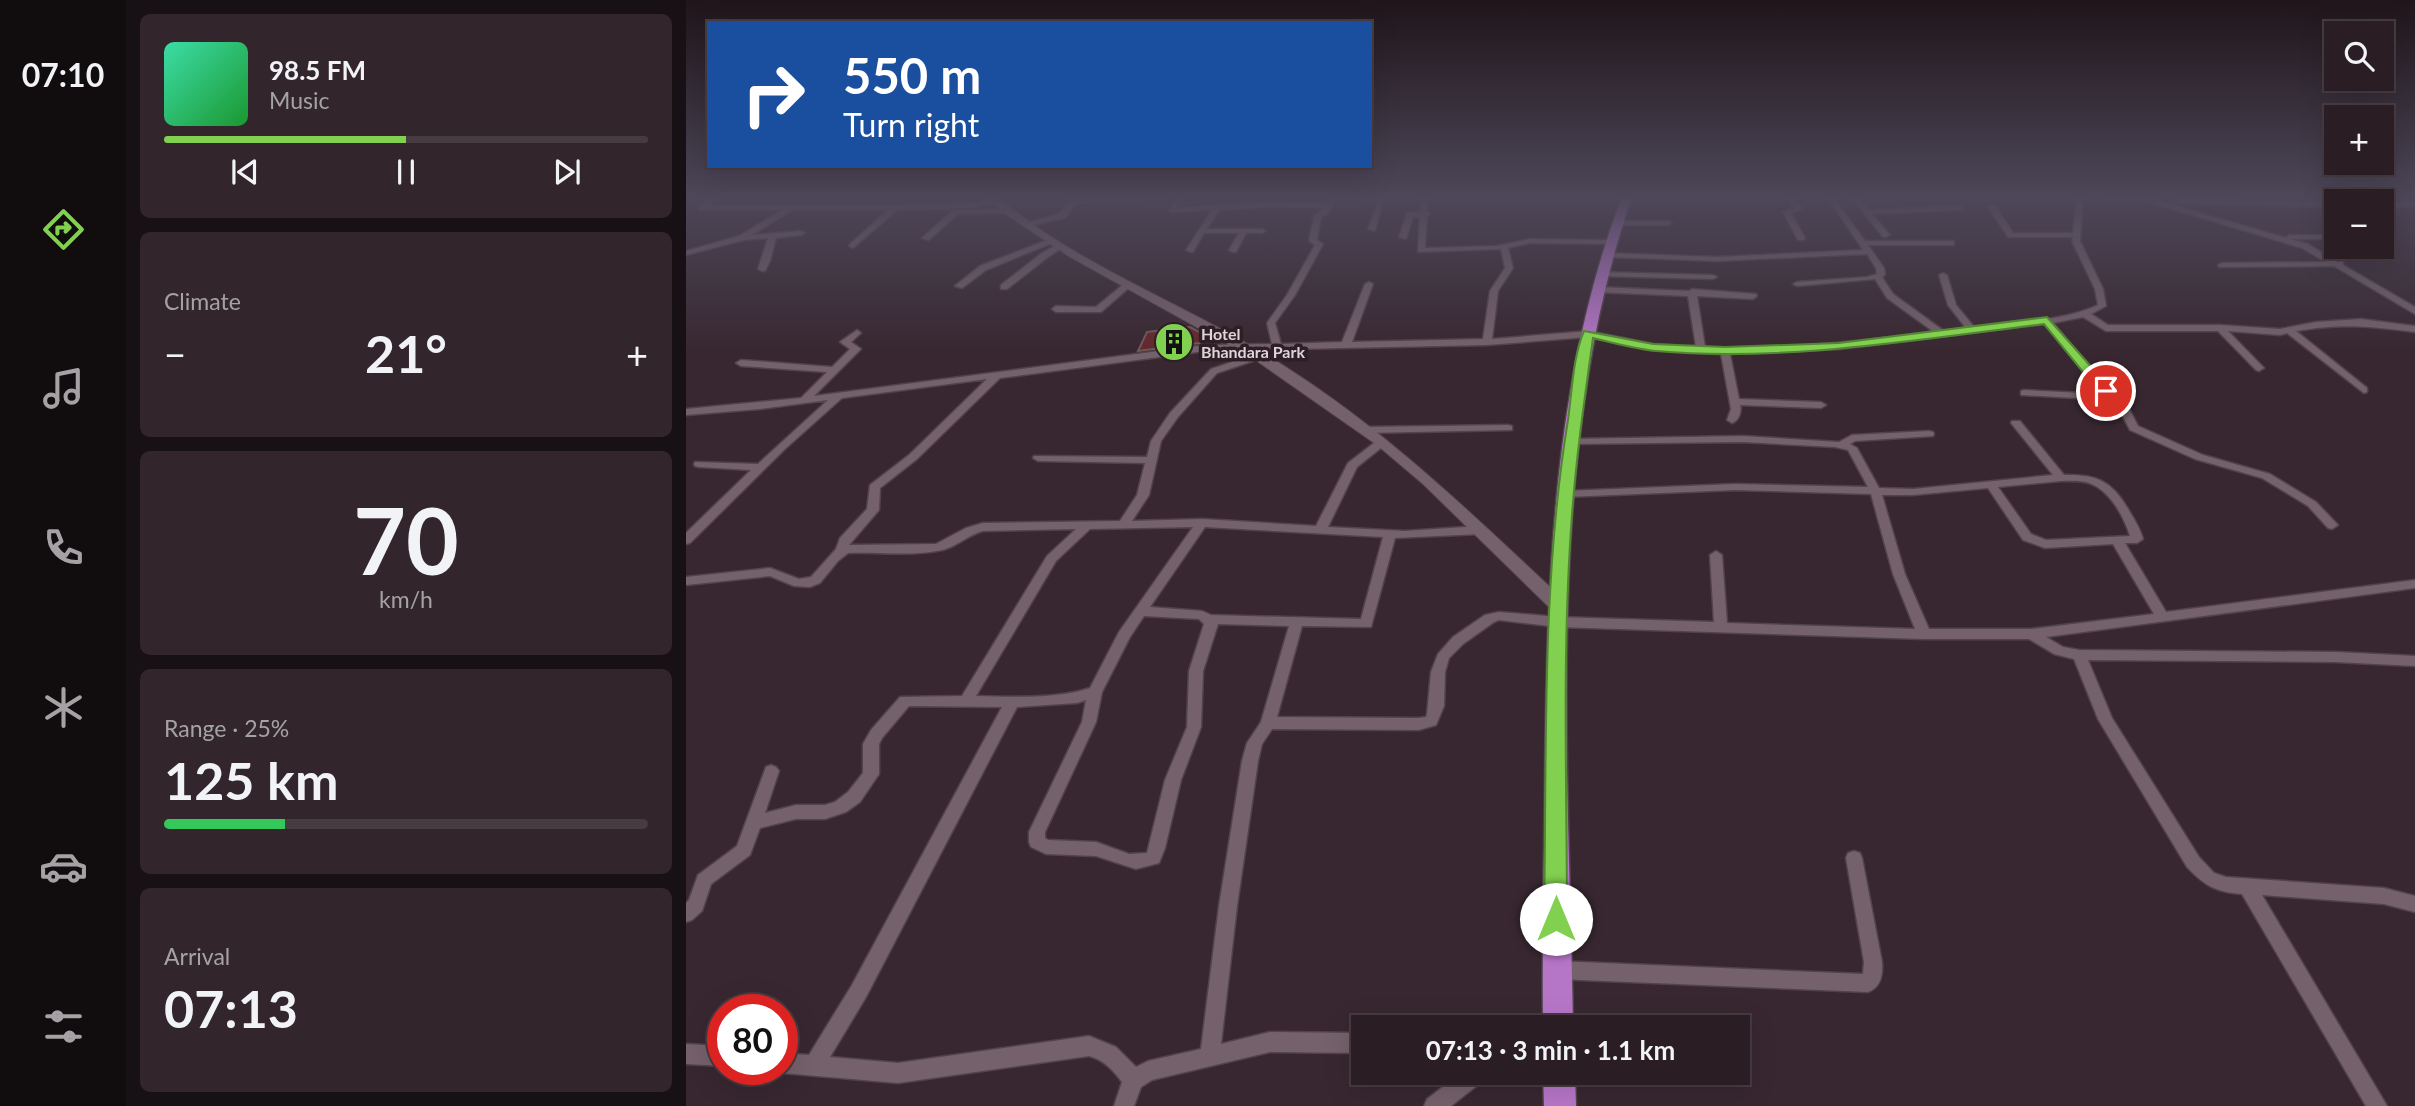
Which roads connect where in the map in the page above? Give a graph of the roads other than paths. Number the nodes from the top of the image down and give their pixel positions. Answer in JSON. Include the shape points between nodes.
{"nodes":[{"id":1,"x":768,"y":249,"type":"edge"},
{"id":2,"x":1043,"y":249,"type":"edge"},
{"id":3,"x":1052,"y":249,"type":"edge"},
{"id":4,"x":1065,"y":249,"type":"edge"},
{"id":5,"x":1316,"y":249,"type":"edge"},
{"id":6,"x":1421,"y":249,"type":"edge"},
{"id":7,"x":1444,"y":249,"type":"edge"},
{"id":8,"x":1505,"y":249,"type":"edge"},
{"id":9,"x":1604,"y":249,"type":"edge"},
{"id":10,"x":1608,"y":249,"type":"junction"},
{"id":11,"x":1865,"y":249,"type":"edge"},
{"id":12,"x":2078,"y":249,"type":"edge"},
{"id":13,"x":2312,"y":249,"type":"edge"},
{"id":14,"x":1868,"y":252,"type":"junction"},
{"id":15,"x":2340,"y":264,"type":"junction"},
{"id":16,"x":2222,"y":265,"type":"dead end"},
{"id":17,"x":762,"y":269,"type":"dead end"},
{"id":18,"x":1943,"y":275,"type":"dead end"},
{"id":19,"x":1713,"y":277,"type":"dead end"},
{"id":20,"x":1878,"y":278,"type":"junction"},
{"id":21,"x":1599,"y":282,"type":"junction"},
{"id":22,"x":1369,"y":284,"type":"dead end"},
{"id":23,"x":1797,"y":284,"type":"dead end"},
{"id":24,"x":1128,"y":285,"type":"junction"},
{"id":25,"x":959,"y":286,"type":"dead end"},
{"id":26,"x":1004,"y":287,"type":"dead end"},
{"id":27,"x":1692,"y":292,"type":"junction"},
{"id":28,"x":1753,"y":296,"type":"dead end"},
{"id":29,"x":1056,"y":309,"type":"dead end"},
{"id":30,"x":2415,"y":311,"type":"edge"},
{"id":31,"x":2084,"y":314,"type":"junction"},
{"id":32,"x":2047,"y":321,"type":"junction"},
{"id":33,"x":2220,"y":328,"type":"junction"},
{"id":34,"x":1971,"y":329,"type":"junction"},
{"id":35,"x":2415,"y":329,"type":"edge"},
{"id":36,"x":2289,"y":330,"type":"junction"},
{"id":37,"x":857,"y":333,"type":"dead end"},
{"id":38,"x":1942,"y":333,"type":"junction"},
{"id":39,"x":1588,"y":334,"type":"junction"},
{"id":40,"x":1487,"y":342,"type":"junction"},
{"id":41,"x":1346,"y":345,"type":"junction"},
{"id":42,"x":1240,"y":346,"type":"junction"},
{"id":43,"x":1277,"y":346,"type":"junction"},
{"id":44,"x":1701,"y":350,"type":"junction"},
{"id":45,"x":1725,"y":351,"type":"junction"},
{"id":46,"x":1259,"y":356,"type":"junction"},
{"id":47,"x":741,"y":363,"type":"dead end"},
{"id":48,"x":2259,"y":368,"type":"dead end"},
{"id":49,"x":835,"y":370,"type":"junction"},
{"id":50,"x":998,"y":373,"type":"junction"},
{"id":51,"x":2364,"y":390,"type":"dead end"},
{"id":52,"x":2024,"y":393,"type":"dead end"},
{"id":53,"x":840,"y":395,"type":"junction"},
{"id":54,"x":2112,"y":397,"type":"junction"},
{"id":55,"x":804,"y":400,"type":"junction"},
{"id":56,"x":1735,"y":402,"type":"junction"},
{"id":57,"x":1821,"y":405,"type":"dead end"},
{"id":58,"x":686,"y":412,"type":"edge"},
{"id":59,"x":1732,"y":420,"type":"dead end"},
{"id":60,"x":2016,"y":423,"type":"dead end"},
{"id":61,"x":1508,"y":428,"type":"dead end"},
{"id":62,"x":1364,"y":430,"type":"junction"},
{"id":63,"x":1929,"y":434,"type":"dead end"},
{"id":64,"x":1571,"y":441,"type":"junction"},
{"id":65,"x":1382,"y":442,"type":"junction"},
{"id":66,"x":1842,"y":445,"type":"junction"},
{"id":67,"x":1038,"y":458,"type":"dead end"},
{"id":68,"x":1149,"y":460,"type":"junction"},
{"id":69,"x":699,"y":464,"type":"dead end"},
{"id":70,"x":760,"y":467,"type":"junction"},
{"id":71,"x":2061,"y":478,"type":"junction"},
{"id":72,"x":1991,"y":485,"type":"junction"},
{"id":73,"x":1876,"y":492,"type":"junction"},
{"id":74,"x":1565,"y":494,"type":"junction"},
{"id":75,"x":1125,"y":523,"type":"junction"},
{"id":76,"x":1202,"y":523,"type":"junction"},
{"id":77,"x":1088,"y":524,"type":"junction"},
{"id":78,"x":2332,"y":525,"type":"dead end"},
{"id":79,"x":1321,"y":529,"type":"junction"},
{"id":80,"x":691,"y":530,"type":"edge"},
{"id":81,"x":1480,"y":530,"type":"junction"},
{"id":82,"x":1390,"y":535,"type":"junction"},
{"id":83,"x":686,"y":540,"type":"edge"},
{"id":84,"x":2118,"y":542,"type":"junction"},
{"id":85,"x":842,"y":550,"type":"junction"},
{"id":86,"x":1716,"y":555,"type":"dead end"},
{"id":87,"x":686,"y":580,"type":"edge"},
{"id":88,"x":2415,"y":584,"type":"edge"},
{"id":89,"x":1142,"y":611,"type":"junction"},
{"id":90,"x":1559,"y":614,"type":"junction"},
{"id":91,"x":2163,"y":618,"type":"junction"},
{"id":92,"x":1209,"y":619,"type":"junction"},
{"id":93,"x":1297,"y":622,"type":"junction"},
{"id":94,"x":1721,"y":627,"type":"junction"},
{"id":95,"x":1924,"y":634,"type":"junction"},
{"id":96,"x":2031,"y":634,"type":"junction"},
{"id":97,"x":2079,"y":655,"type":"junction"},
{"id":98,"x":2415,"y":661,"type":"edge"},
{"id":99,"x":1095,"y":692,"type":"junction"},
{"id":100,"x":967,"y":700,"type":"junction"},
{"id":101,"x":1012,"y":702,"type":"junction"},
{"id":102,"x":1268,"y":723,"type":"junction"},
{"id":103,"x":771,"y":771,"type":"dead end"},
{"id":104,"x":754,"y":823,"type":"junction"},
{"id":105,"x":1854,"y":858,"type":"dead end"},
{"id":106,"x":2248,"y":888,"type":"junction"},
{"id":107,"x":2415,"y":904,"type":"edge"},
{"id":108,"x":686,"y":914,"type":"edge"},
{"id":109,"x":1556,"y":970,"type":"junction"},
{"id":110,"x":1558,"y":1015,"type":"edge"},
{"id":111,"x":1351,"y":1043,"type":"edge"},
{"id":112,"x":686,"y":1054,"type":"edge"},
{"id":113,"x":707,"y":1055,"type":"edge"},
{"id":114,"x":1210,"y":1055,"type":"junction"},
{"id":115,"x":798,"y":1064,"type":"edge"},
{"id":116,"x":814,"y":1066,"type":"junction"},
{"id":117,"x":1133,"y":1080,"type":"junction"},
{"id":118,"x":1462,"y":1085,"type":"edge"},
{"id":119,"x":1559,"y":1085,"type":"edge"},
{"id":120,"x":1124,"y":1106,"type":"edge"},
{"id":121,"x":1434,"y":1106,"type":"edge"},
{"id":122,"x":1560,"y":1106,"type":"edge"},
{"id":123,"x":2377,"y":1106,"type":"edge"}],
"edges":[{"from":1,"to":17,"type":"street","via":[[769,259]]},
{"from":2,"to":25,"type":"street","via":[[983,268]]},
{"from":3,"to":26,"type":"street"},
{"from":4,"to":24,"type":"main road"},
{"from":5,"to":43,"type":"street","via":[[1288,302],[1271,323]]},
{"from":6,"to":7,"type":"street"},
{"from":8,"to":40,"type":"street","via":[[1509,268],[1493,291]]},
{"from":9,"to":10,"type":"street"},
{"from":10,"to":14,"type":"street","via":[[1718,259]]},
{"from":10,"to":21,"type":"highway"},
{"from":11,"to":14,"type":"street"},
{"from":12,"to":31,"type":"street","via":[[2103,299],[2102,306]]},
{"from":13,"to":15,"type":"street"},
{"from":14,"to":20,"type":"street","via":[[1882,272]]},
{"from":15,"to":16,"type":"street"},
{"from":15,"to":30,"type":"street"},
{"from":18,"to":34,"type":"street","via":[[1952,304]]},
{"from":19,"to":21,"type":"street"},
{"from":20,"to":23,"type":"street"},
{"from":20,"to":38,"type":"street","via":[[1890,296]]},
{"from":21,"to":27,"type":"street"},
{"from":21,"to":39,"type":"highway"},
{"from":22,"to":41,"type":"street"},
{"from":24,"to":29,"type":"street","via":[[1098,310]]},
{"from":24,"to":42,"type":"main road"},
{"from":27,"to":28,"type":"street"},
{"from":27,"to":44,"type":"street"},
{"from":31,"to":32,"type":"street"},
{"from":31,"to":33,"type":"street","via":[[2106,328]]},
{"from":32,"to":34,"type":"street"},
{"from":32,"to":54,"type":"street"},
{"from":33,"to":36,"type":"street"},
{"from":33,"to":48,"type":"street"},
{"from":34,"to":38,"type":"street"},
{"from":35,"to":36,"type":"street","via":[[2361,322]]},
{"from":36,"to":51,"type":"street"},
{"from":37,"to":49,"type":"street","via":[[845,341],[856,349]]},
{"from":38,"to":45,"type":"street","via":[[1839,346]]},
{"from":39,"to":40,"type":"street"},
{"from":39,"to":44,"type":"street","via":[[1653,347]]},
{"from":39,"to":64,"type":"highway"},
{"from":40,"to":41,"type":"street"},
{"from":41,"to":43,"type":"street"},
{"from":42,"to":43,"type":"street"},
{"from":42,"to":46,"type":"main road"},
{"from":42,"to":50,"type":"street"},
{"from":44,"to":45,"type":"street"},
{"from":45,"to":56,"type":"street"},
{"from":46,"to":62,"type":"main road"},
{"from":46,"to":68,"type":"street","via":[[1222,367],[1206,378],[1162,432]]},
{"from":47,"to":49,"type":"street"},
{"from":49,"to":55,"type":"street"},
{"from":50,"to":53,"type":"street"},
{"from":50,"to":85,"type":"street","via":[[913,457],[874,486],[873,510],[844,541]]},
{"from":52,"to":54,"type":"street"},
{"from":53,"to":55,"type":"street"},
{"from":53,"to":70,"type":"street"},
{"from":54,"to":78,"type":"street","via":[[2122,405],[2134,428],[2199,457],[2266,476],[2312,504]]},
{"from":55,"to":58,"type":"street"},
{"from":56,"to":57,"type":"street"},
{"from":56,"to":59,"type":"street"},
{"from":60,"to":71,"type":"street"},
{"from":61,"to":62,"type":"street"},
{"from":62,"to":65,"type":"main road"},
{"from":63,"to":66,"type":"street","via":[[1852,438]]},
{"from":64,"to":66,"type":"street","via":[[1743,439]]},
{"from":64,"to":74,"type":"highway"},
{"from":65,"to":79,"type":"street","via":[[1352,465]]},
{"from":65,"to":81,"type":"main road"},
{"from":66,"to":73,"type":"street","via":[[1858,455]]},
{"from":67,"to":68,"type":"street"},
{"from":68,"to":75,"type":"street","via":[[1143,495]]},
{"from":69,"to":70,"type":"street"},
{"from":70,"to":80,"type":"street"},
{"from":71,"to":72,"type":"street"},
{"from":71,"to":84,"type":"street","via":[[2089,479],[2109,489],[2137,534],[2133,541]]},
{"from":72,"to":73,"type":"street"},
{"from":72,"to":84,"type":"street","via":[[2034,542]]},
{"from":73,"to":74,"type":"street","via":[[1735,487]]},
{"from":73,"to":95,"type":"street","via":[[1899,574]]},
{"from":74,"to":90,"type":"highway"},
{"from":75,"to":76,"type":"street"},
{"from":75,"to":77,"type":"street"},
{"from":76,"to":79,"type":"street"},
{"from":76,"to":89,"type":"street"},
{"from":77,"to":85,"type":"street","via":[[976,528],[936,548]]},
{"from":77,"to":100,"type":"street","via":[[1051,559]]},
{"from":79,"to":82,"type":"street"},
{"from":80,"to":83,"type":"street"},
{"from":81,"to":82,"type":"street"},
{"from":81,"to":90,"type":"main road"},
{"from":82,"to":93,"type":"street","via":[[1366,624]]},
{"from":84,"to":91,"type":"street"},
{"from":85,"to":87,"type":"street","via":[[818,579],[807,584],[770,572]]},
{"from":86,"to":94,"type":"street"},
{"from":88,"to":91,"type":"street"},
{"from":89,"to":92,"type":"street"},
{"from":89,"to":99,"type":"street","via":[[1118,645]]},
{"from":90,"to":94,"type":"street"},
{"from":90,"to":102,"type":"street","via":[[1490,618],[1445,653],[1431,721]]},
{"from":90,"to":109,"type":"highway"},
{"from":91,"to":96,"type":"street"},
{"from":92,"to":93,"type":"street"},
{"from":92,"to":99,"type":"street","via":[[1196,671],[1194,727],[1173,780],[1153,858],[1139,863],[1109,851],[1046,847],[1037,842],[1037,832],[1089,722]]},
{"from":93,"to":102,"type":"street"},
{"from":94,"to":95,"type":"street"},
{"from":95,"to":96,"type":"street"},
{"from":96,"to":97,"type":"street","via":[[2059,651]]},
{"from":97,"to":98,"type":"street"},
{"from":97,"to":106,"type":"street","via":[[2105,719],[2193,862],[2208,878]]},
{"from":99,"to":101,"type":"street","via":[[1077,698]]},
{"from":100,"to":101,"type":"street"},
{"from":100,"to":104,"type":"street","via":[[905,701],[876,734],[871,744],[871,774],[854,797],[825,812],[781,815]]},
{"from":101,"to":116,"type":"street","via":[[859,991]]},
{"from":102,"to":114,"type":"street","via":[[1250,761]]},
{"from":103,"to":104,"type":"street"},
{"from":104,"to":108,"type":"street","via":[[744,850],[704,880],[696,905]]},
{"from":105,"to":109,"type":"street","via":[[1873,962],[1874,974],[1868,983]]},
{"from":106,"to":107,"type":"street","via":[[2384,896]]},
{"from":106,"to":123,"type":"street"},
{"from":109,"to":110,"type":"highway"},
{"from":111,"to":114,"type":"street","via":[[1270,1042]]},
{"from":112,"to":113,"type":"street"},
{"from":114,"to":117,"type":"street","via":[[1148,1071]]},
{"from":115,"to":116,"type":"street"},
{"from":116,"to":117,"type":"street","via":[[898,1073],[1089,1046],[1114,1056]]},
{"from":117,"to":120,"type":"street"},
{"from":118,"to":121,"type":"street"},
{"from":119,"to":122,"type":"highway"}]}
